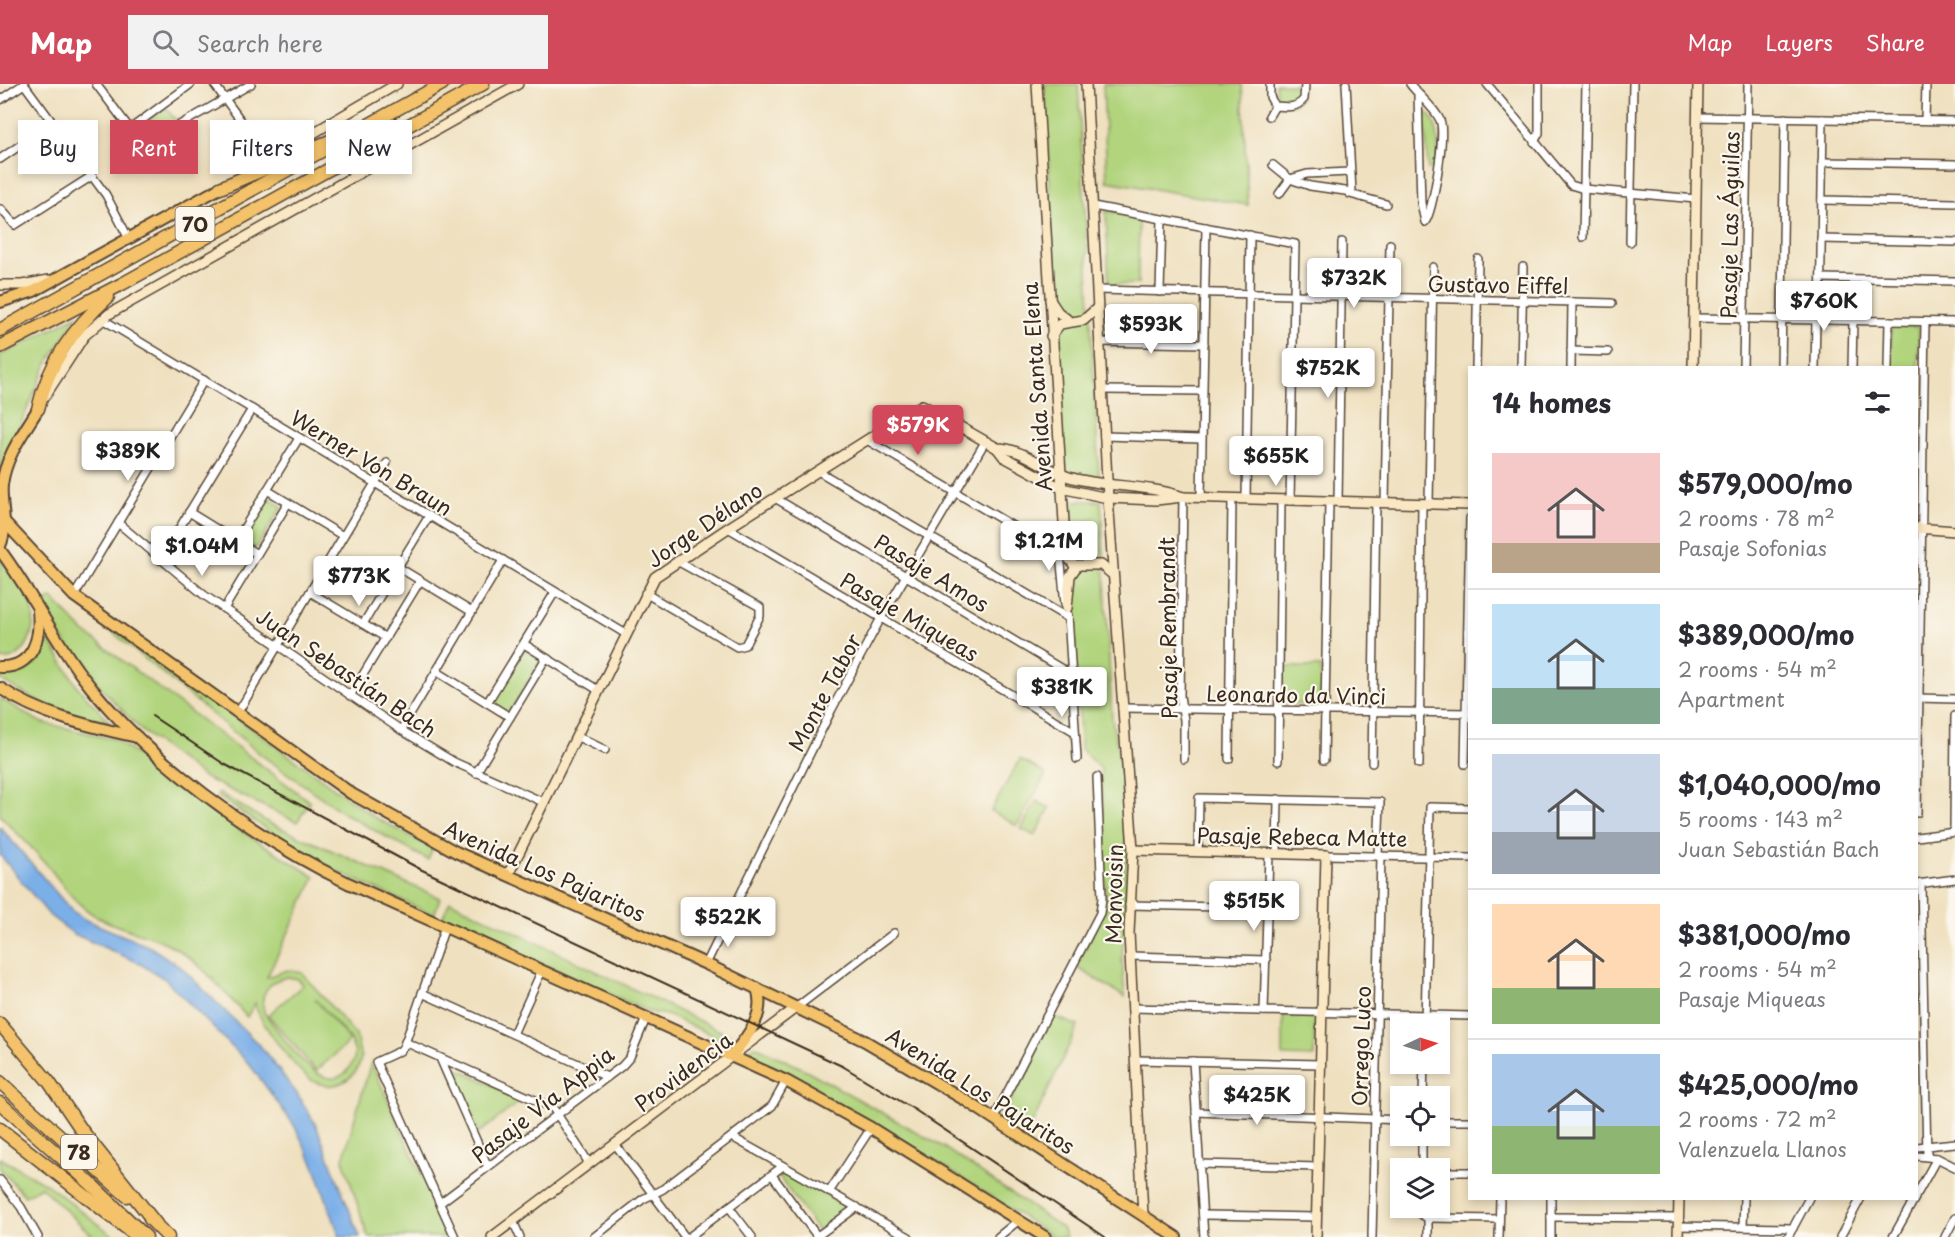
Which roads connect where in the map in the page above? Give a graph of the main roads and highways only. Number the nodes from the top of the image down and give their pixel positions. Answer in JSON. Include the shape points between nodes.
{"nodes":[{"id":1,"x":442,"y":84,"type":"edge"},
{"id":2,"x":483,"y":84,"type":"edge"},
{"id":3,"x":388,"y":115,"type":"junction"},
{"id":4,"x":220,"y":188,"type":"joint"},
{"id":5,"x":122,"y":284,"type":"junction"},
{"id":6,"x":0,"y":302,"type":"edge"},
{"id":7,"x":0,"y":330,"type":"edge"},
{"id":8,"x":0,"y":347,"type":"edge"},
{"id":9,"x":38,"y":409,"type":"joint"},
{"id":10,"x":2,"y":518,"type":"edge"},
{"id":11,"x":0,"y":548,"type":"edge"},
{"id":12,"x":38,"y":606,"type":"junction"},
{"id":13,"x":0,"y":667,"type":"edge"},
{"id":14,"x":0,"y":688,"type":"edge"},
{"id":15,"x":138,"y":737,"type":"junction"},
{"id":16,"x":757,"y":988,"type":"junction"},
{"id":17,"x":0,"y":1024,"type":"edge"},
{"id":18,"x":733,"y":1054,"type":"junction"},
{"id":19,"x":0,"y":1082,"type":"edge"},
{"id":20,"x":0,"y":1103,"type":"edge"},
{"id":21,"x":0,"y":1129,"type":"edge"},
{"id":22,"x":156,"y":1224,"type":"junction"},
{"id":23,"x":139,"y":1237,"type":"edge"},
{"id":24,"x":146,"y":1237,"type":"edge"},
{"id":25,"x":168,"y":1237,"type":"edge"},
{"id":26,"x":1045,"y":1237,"type":"edge"},
{"id":27,"x":1176,"y":1237,"type":"edge"}],
"edges":[{"from":1,"to":3,"type":"highway","number":"70"},
{"from":2,"to":5,"type":"highway","number":"70"},
{"from":3,"to":4,"type":"highway"},
{"from":3,"to":7,"type":"highway","number":"70"},
{"from":4,"to":6,"type":"main road","via":[[24,296]]},
{"from":5,"to":8,"type":"highway","number":"70"},
{"from":5,"to":9,"type":"highway","via":[[70,336],[49,374]]},
{"from":9,"to":10,"type":"main road","via":[[3,474]]},
{"from":10,"to":11,"type":"main road"},
{"from":10,"to":16,"type":"main road","name":"Avenida Los Pajaritos","via":[[74,596],[324,776],[382,813],[441,845]]},
{"from":11,"to":12,"type":"main road"},
{"from":12,"to":13,"type":"main road","via":[[39,631],[33,651],[20,663]]},
{"from":12,"to":15,"type":"main road","via":[[82,677]]},
{"from":14,"to":15,"type":"main road","via":[[53,715]]},
{"from":15,"to":18,"type":"main road","via":[[218,802],[329,874]]},
{"from":16,"to":18,"type":"main road","via":[[757,1018]]},
{"from":16,"to":27,"type":"main road","name":"Avenida Los Pajaritos","via":[[900,1061]]},
{"from":17,"to":22,"type":"highway"},
{"from":18,"to":26,"type":"main road","via":[[871,1128]]},
{"from":19,"to":22,"type":"highway","number":"78"},
{"from":20,"to":24,"type":"highway","number":"78"},
{"from":21,"to":23,"type":"highway"},
{"from":22,"to":25,"type":"highway","number":"78"}]}
